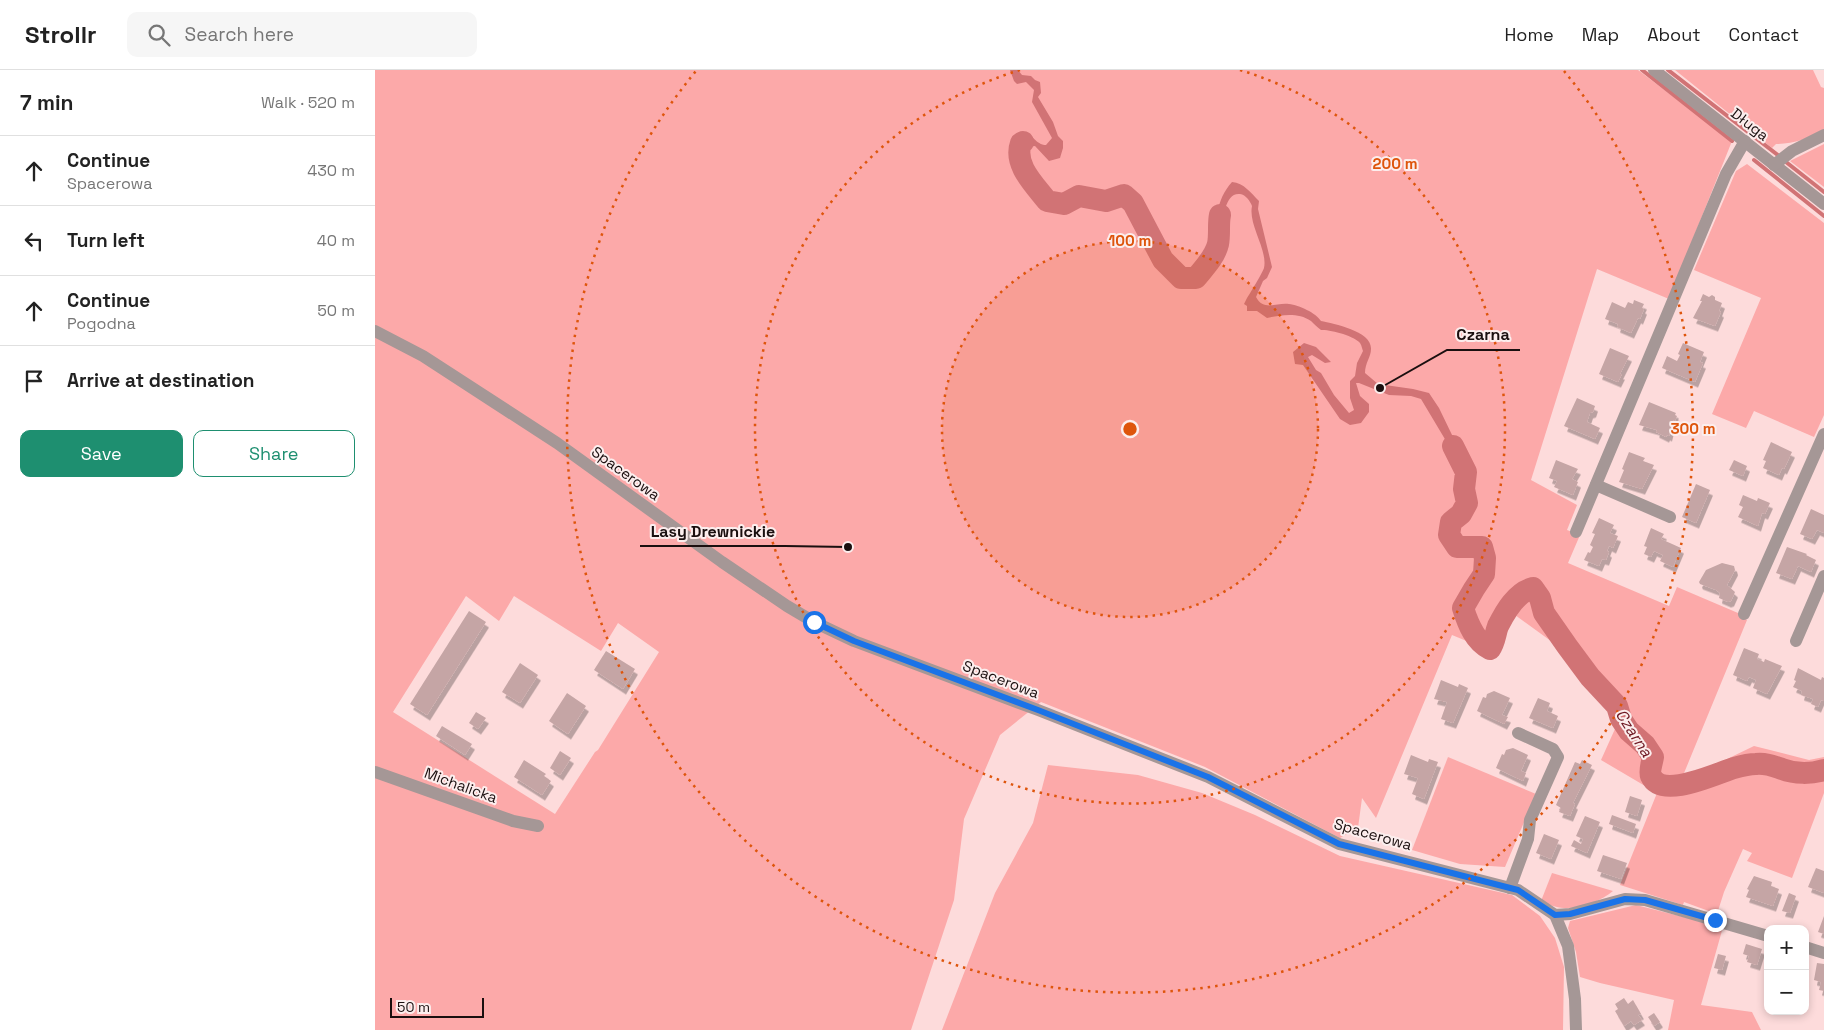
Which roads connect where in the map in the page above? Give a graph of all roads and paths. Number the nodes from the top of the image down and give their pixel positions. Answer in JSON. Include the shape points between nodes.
{"nodes":[{"id":1,"x":1655,"y":70,"type":"edge"},
{"id":2,"x":1824,"y":135,"type":"edge"},
{"id":3,"x":1745,"y":141,"type":"junction"},
{"id":4,"x":1774,"y":165,"type":"junction"},
{"id":5,"x":1824,"y":204,"type":"edge"},
{"id":6,"x":375,"y":331,"type":"edge"},
{"id":7,"x":1824,"y":434,"type":"edge"},
{"id":8,"x":1596,"y":485,"type":"junction"},
{"id":9,"x":1670,"y":517,"type":"dead end"},
{"id":10,"x":1576,"y":532,"type":"dead end"},
{"id":11,"x":1824,"y":576,"type":"edge"},
{"id":12,"x":1744,"y":614,"type":"dead end"},
{"id":13,"x":1795,"y":641,"type":"dead end"},
{"id":14,"x":1518,"y":733,"type":"dead end"},
{"id":15,"x":375,"y":772,"type":"edge"},
{"id":16,"x":537,"y":826,"type":"dead end"},
{"id":17,"x":1510,"y":888,"type":"junction"},
{"id":18,"x":1555,"y":915,"type":"junction"},
{"id":19,"x":1764,"y":935,"type":"edge"},
{"id":20,"x":1809,"y":948,"type":"edge"},
{"id":21,"x":1824,"y":953,"type":"edge"},
{"id":22,"x":1576,"y":1030,"type":"edge"}],
"edges":[{"from":1,"to":3,"type":"street","name":"Długa"},
{"from":2,"to":4,"type":"street","via":[[1792,151]]},
{"from":3,"to":4,"type":"street","name":"Długa"},
{"from":3,"to":8,"type":"street","via":[[1726,174]]},
{"from":4,"to":5,"type":"street","name":"Długa"},
{"from":6,"to":17,"type":"street","name":"Spacerowa","via":[[423,356],[548,438],[722,562],[814,622],[854,641],[1208,777],[1339,844]]},
{"from":7,"to":12,"type":"street"},
{"from":8,"to":9,"type":"street"},
{"from":8,"to":10,"type":"street"},
{"from":11,"to":13,"type":"street"},
{"from":14,"to":17,"type":"street","via":[[1553,749],[1558,757],[1530,820],[1528,839]]},
{"from":15,"to":16,"type":"street","name":"Michalicka","via":[[513,822]]},
{"from":17,"to":18,"type":"street","name":"Spacerowa"},
{"from":18,"to":19,"type":"street","via":[[1625,899],[1645,900]]},
{"from":18,"to":22,"type":"street","via":[[1568,946]]},
{"from":20,"to":21,"type":"street"}]}
